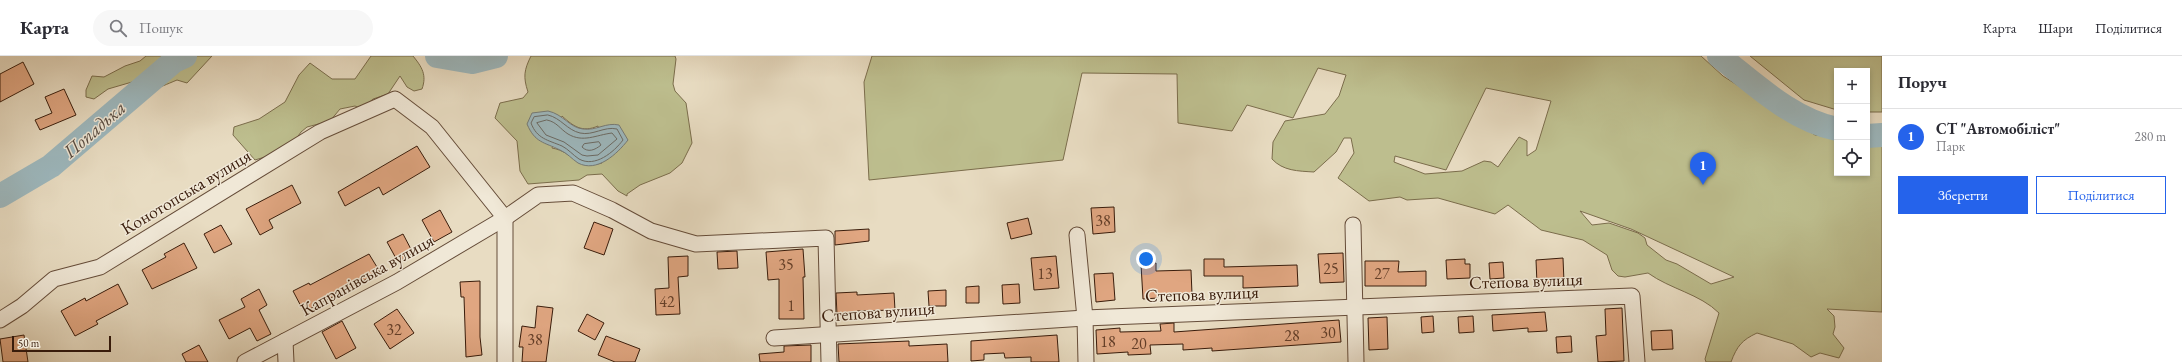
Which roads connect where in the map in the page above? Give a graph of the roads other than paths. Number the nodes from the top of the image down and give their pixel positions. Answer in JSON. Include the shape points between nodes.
{"nodes":[{"id":1,"x":505,"y":218,"type":"junction"},
{"id":2,"x":1353,"y":225,"type":"dead end"},
{"id":3,"x":1077,"y":235,"type":"dead end"},
{"id":4,"x":1355,"y":307,"type":"junction"},
{"id":5,"x":1085,"y":318,"type":"junction"},
{"id":6,"x":0,"y":320,"type":"edge"},
{"id":7,"x":829,"y":335,"type":"junction"},
{"id":8,"x":774,"y":338,"type":"dead end"},
{"id":9,"x":285,"y":342,"type":"junction"},
{"id":10,"x":245,"y":362,"type":"edge"},
{"id":11,"x":286,"y":362,"type":"edge"},
{"id":12,"x":505,"y":362,"type":"edge"},
{"id":13,"x":830,"y":362,"type":"edge"},
{"id":14,"x":1086,"y":362,"type":"edge"},
{"id":15,"x":1356,"y":362,"type":"edge"},
{"id":16,"x":1636,"y":362,"type":"edge"}],
"edges":[{"from":1,"to":6,"type":"street","name":"Конотопська вулиця","via":[[432,127],[395,99],[320,132],[100,267],[54,279],[22,306]]},
{"from":1,"to":7,"type":"street","name":"Капранівська вулиця","via":[[538,195],[573,193],[651,231],[696,244],[826,238]]},
{"from":1,"to":9,"type":"street","name":"Капранівська вулиця","via":[[397,282]]},
{"from":1,"to":12,"type":"street"},
{"from":2,"to":4,"type":"street"},
{"from":3,"to":5,"type":"street"},
{"from":4,"to":5,"type":"street","name":"Степова вулиця"},
{"from":4,"to":15,"type":"street"},
{"from":4,"to":16,"type":"street","name":"Степова вулиця","via":[[1632,296]]},
{"from":5,"to":7,"type":"street","name":"Степова вулиця"},
{"from":5,"to":14,"type":"street"},
{"from":7,"to":8,"type":"street","name":"Степова вулиця"},
{"from":7,"to":13,"type":"street"},
{"from":9,"to":10,"type":"street","name":"Капранівська вулиця"},
{"from":9,"to":11,"type":"street"}]}
